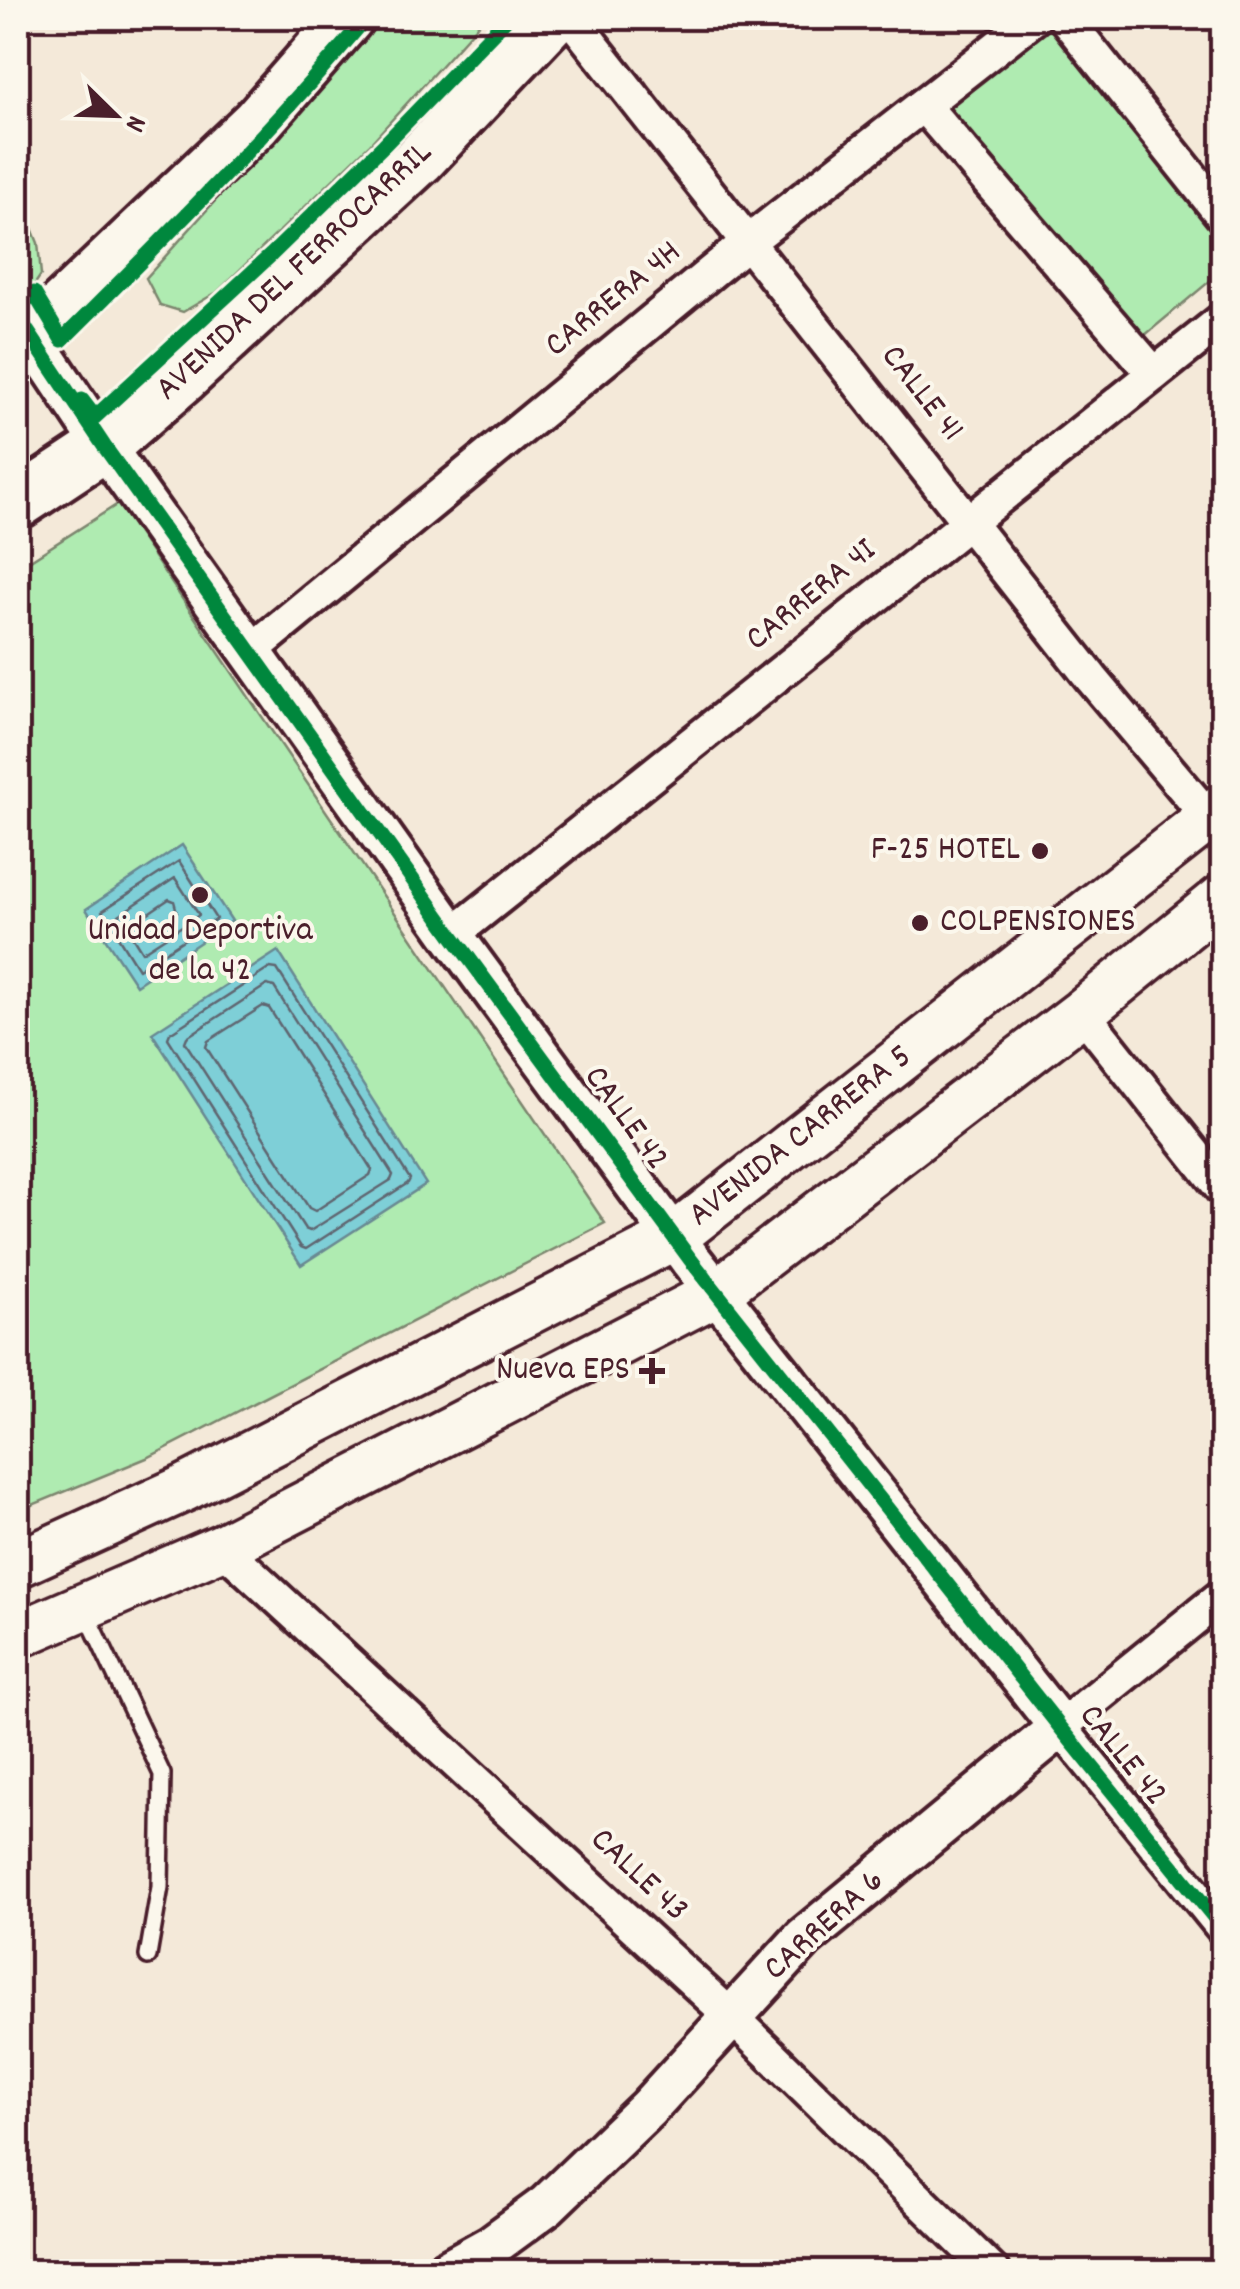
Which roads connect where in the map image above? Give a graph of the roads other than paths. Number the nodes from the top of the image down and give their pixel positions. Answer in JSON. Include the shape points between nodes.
{"nodes":[{"id":1,"x":348,"y":18,"type":"edge"},
{"id":2,"x":553,"y":18,"type":"edge"},
{"id":3,"x":571,"y":18,"type":"edge"},
{"id":4,"x":1034,"y":18,"type":"edge"},
{"id":5,"x":1065,"y":18,"type":"edge"},
{"id":6,"x":923,"y":105,"type":"junction"},
{"id":7,"x":1222,"y":216,"type":"edge"},
{"id":8,"x":749,"y":241,"type":"junction"},
{"id":9,"x":1222,"y":320,"type":"edge"},
{"id":10,"x":23,"y":334,"type":"edge"},
{"id":11,"x":1154,"y":374,"type":"junction"},
{"id":12,"x":104,"y":446,"type":"junction"},
{"id":13,"x":18,"y":503,"type":"edge"},
{"id":14,"x":971,"y":521,"type":"junction"},
{"id":15,"x":251,"y":651,"type":"junction"},
{"id":16,"x":1216,"y":813,"type":"edge"},
{"id":17,"x":1222,"y":898,"type":"edge"},
{"id":18,"x":452,"y":935,"type":"junction"},
{"id":19,"x":1082,"y":1012,"type":"junction"},
{"id":20,"x":1222,"y":1189,"type":"edge"},
{"id":21,"x":674,"y":1237,"type":"junction"},
{"id":22,"x":716,"y":1294,"type":"junction"},
{"id":23,"x":222,"y":1548,"type":"junction"},
{"id":24,"x":18,"y":1564,"type":"edge"},
{"id":25,"x":1222,"y":1596,"type":"edge"},
{"id":26,"x":84,"y":1606,"type":"junction"},
{"id":27,"x":18,"y":1635,"type":"edge"},
{"id":28,"x":1060,"y":1728,"type":"junction"},
{"id":29,"x":1222,"y":1927,"type":"edge"},
{"id":30,"x":148,"y":1956,"type":"dead end"},
{"id":31,"x":732,"y":2016,"type":"junction"},
{"id":32,"x":444,"y":2272,"type":"edge"},
{"id":33,"x":993,"y":2272,"type":"edge"}],
"edges":[{"from":1,"to":10,"type":"main road","via":[[256,123]]},
{"from":2,"to":12,"type":"main road","name":"AVENIDA DEL FERROCARRIL","via":[[419,160]]},
{"from":3,"to":8,"type":"street","name":"CALLE 41"},
{"from":4,"to":6,"type":"street","name":"CARRERA 4H"},
{"from":5,"to":7,"type":"street"},
{"from":6,"to":8,"type":"street","name":"CARRERA 4H"},
{"from":6,"to":11,"type":"street"},
{"from":8,"to":14,"type":"street","name":"CALLE 41"},
{"from":8,"to":15,"type":"street","name":"CARRERA 4H"},
{"from":9,"to":11,"type":"street","name":"CARRERA 4I"},
{"from":10,"to":12,"type":"street","name":"CALLE 42"},
{"from":11,"to":14,"type":"street","name":"CARRERA 4I"},
{"from":12,"to":13,"type":"main road","name":"AVENIDA DEL FERROCARRIL"},
{"from":12,"to":15,"type":"street","name":"CALLE 42"},
{"from":14,"to":16,"type":"street","name":"CALLE 41","via":[[1092,679]]},
{"from":14,"to":18,"type":"street","name":"CARRERA 4I"},
{"from":15,"to":18,"type":"street","name":"CALLE 42"},
{"from":16,"to":21,"type":"main road","name":"AVENIDA CARRERA 5"},
{"from":17,"to":19,"type":"main road","name":"AVENIDA CARRERA 5"},
{"from":18,"to":21,"type":"street","name":"CALLE 42"},
{"from":19,"to":20,"type":"street"},
{"from":19,"to":22,"type":"main road","name":"AVENIDA CARRERA 5"},
{"from":21,"to":22,"type":"street","name":"CALLE 42"},
{"from":21,"to":24,"type":"main road","name":"AVENIDA CARRERA 5","via":[[185,1488]]},
{"from":22,"to":23,"type":"main road","name":"AVENIDA CARRERA 5"},
{"from":22,"to":28,"type":"street","name":"CALLE 42"},
{"from":23,"to":26,"type":"main road","name":"AVENIDA CARRERA 5"},
{"from":23,"to":31,"type":"street","name":"CALLE 43"},
{"from":25,"to":28,"type":"street","name":"CARRERA 6"},
{"from":26,"to":27,"type":"main road","name":"AVENIDA CARRERA 5"},
{"from":26,"to":30,"type":"lane","via":[[162,1774],[160,1887]]},
{"from":28,"to":29,"type":"street","name":"CALLE 42"},
{"from":28,"to":31,"type":"street","name":"CARRERA 6","via":[[804,1938]]},
{"from":31,"to":32,"type":"street","name":"CARRERA 6","via":[[546,2205]]},
{"from":31,"to":33,"type":"street","name":"CALLE 43"}]}
